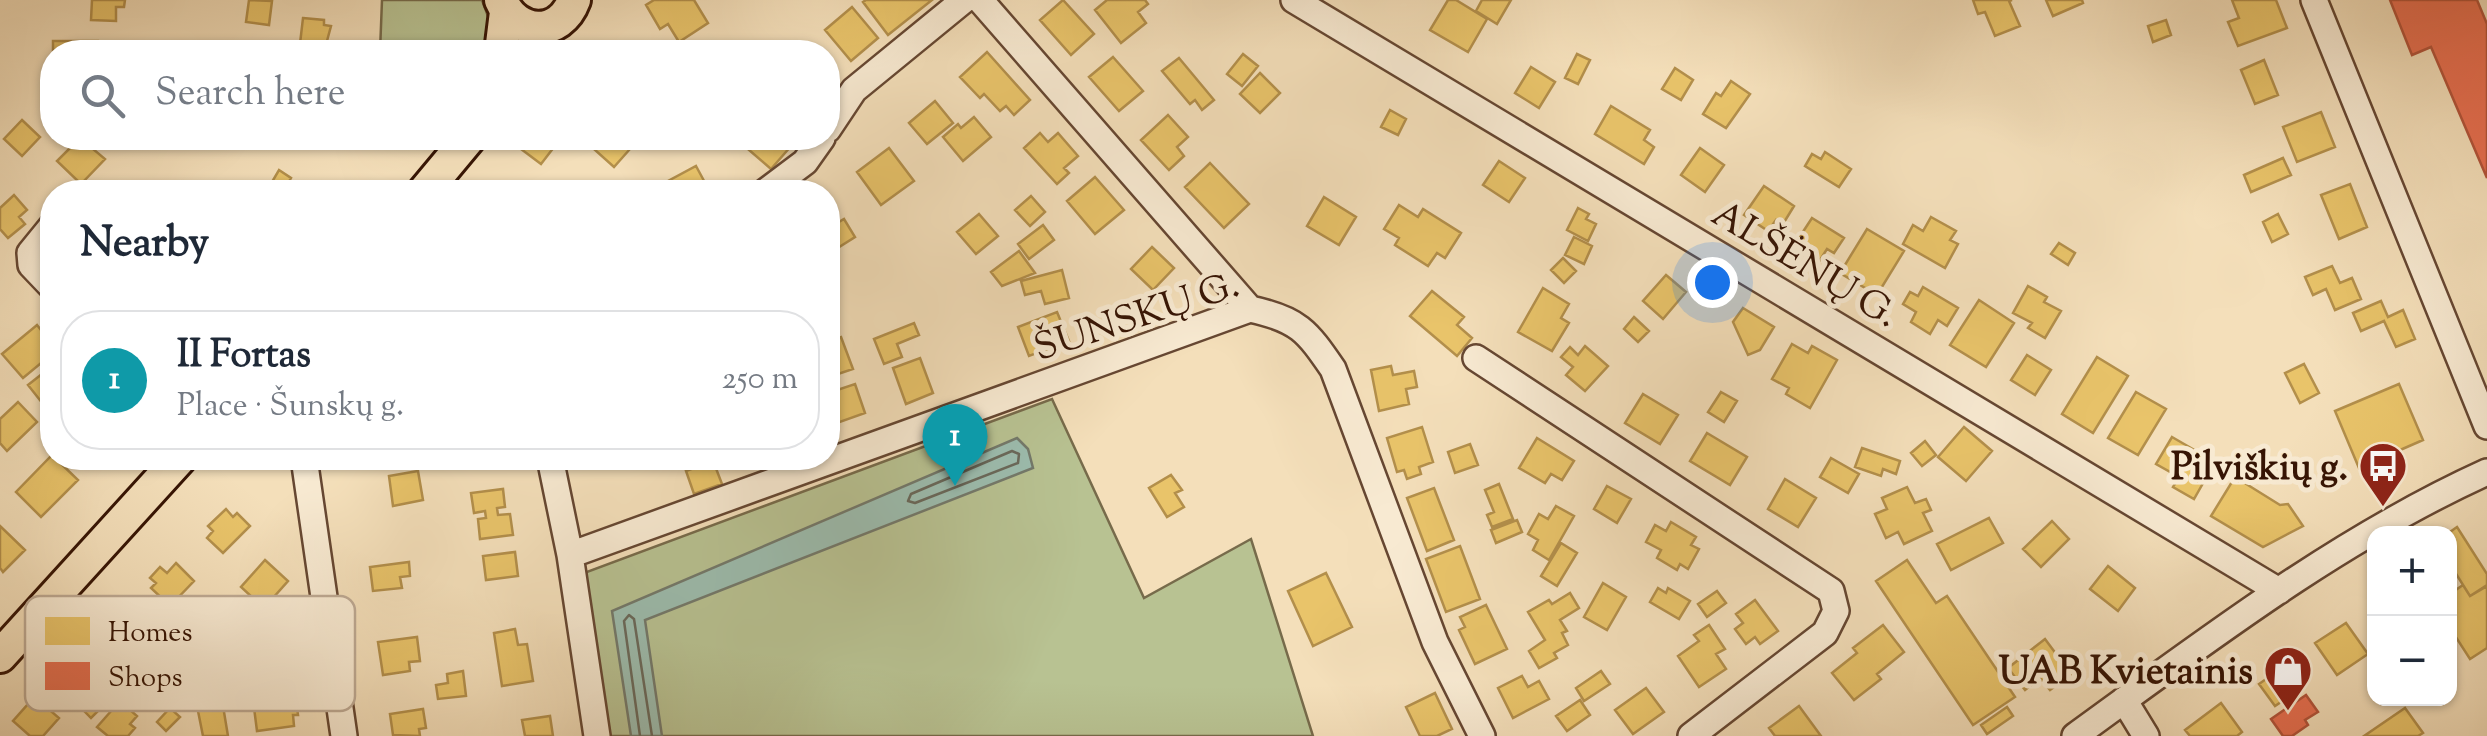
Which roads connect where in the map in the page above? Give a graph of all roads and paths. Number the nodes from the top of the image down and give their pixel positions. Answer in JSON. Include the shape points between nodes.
{"nodes":[{"id":1,"x":574,"y":0,"type":"edge"},
{"id":2,"x":964,"y":0,"type":"edge"},
{"id":3,"x":980,"y":0,"type":"edge"},
{"id":4,"x":1294,"y":0,"type":"edge"},
{"id":5,"x":2314,"y":0,"type":"edge"},
{"id":6,"x":504,"y":6,"type":"edge"},
{"id":7,"x":502,"y":40,"type":"edge"},
{"id":8,"x":529,"y":40,"type":"edge"},
{"id":9,"x":531,"y":40,"type":"edge"},
{"id":10,"x":840,"y":111,"type":"edge"},
{"id":11,"x":462,"y":150,"type":"edge"},
{"id":12,"x":814,"y":150,"type":"edge"},
{"id":13,"x":444,"y":180,"type":"edge"},
{"id":14,"x":780,"y":180,"type":"edge"},
{"id":15,"x":40,"y":241,"type":"edge"},
{"id":16,"x":40,"y":274,"type":"edge"},
{"id":17,"x":1250,"y":309,"type":"junction"},
{"id":18,"x":1476,"y":358,"type":"dead end"},
{"id":19,"x":2487,"y":426,"type":"edge"},
{"id":20,"x":840,"y":457,"type":"edge"},
{"id":21,"x":169,"y":470,"type":"edge"},
{"id":22,"x":306,"y":470,"type":"edge"},
{"id":23,"x":552,"y":470,"type":"edge"},
{"id":24,"x":805,"y":470,"type":"edge"},
{"id":25,"x":2487,"y":472,"type":"edge"},
{"id":26,"x":570,"y":555,"type":"junction"},
{"id":27,"x":2279,"y":591,"type":"junction"},
{"id":28,"x":55,"y":596,"type":"edge"},
{"id":29,"x":324,"y":596,"type":"edge"},
{"id":30,"x":25,"y":628,"type":"edge"},
{"id":31,"x":0,"y":656,"type":"edge"},
{"id":32,"x":2124,"y":700,"type":"junction"},
{"id":33,"x":340,"y":711,"type":"edge"},
{"id":34,"x":344,"y":736,"type":"edge"},
{"id":35,"x":597,"y":736,"type":"edge"},
{"id":36,"x":1482,"y":736,"type":"edge"},
{"id":37,"x":1691,"y":736,"type":"edge"},
{"id":38,"x":2076,"y":736,"type":"edge"},
{"id":39,"x":2146,"y":736,"type":"edge"}],
"edges":[{"from":1,"to":9,"type":"main road","via":[[560,22]]},
{"from":2,"to":10,"type":"street","via":[[854,90]]},
{"from":3,"to":17,"type":"street"},
{"from":4,"to":27,"type":"street","name":"ALŠĖNŲ G."},
{"from":5,"to":19,"type":"street"},
{"from":6,"to":7,"type":"main road"},
{"from":6,"to":8,"type":"main road"},
{"from":11,"to":13,"type":"main road"},
{"from":12,"to":14,"type":"street"},
{"from":15,"to":16,"type":"street","via":[[30,253]]},
{"from":17,"to":20,"type":"street","name":"ŠUNSKŲ G."},
{"from":17,"to":36,"type":"street","name":"ŠUNSKŲ G.","via":[[1308,333],[1334,370],[1436,642]]},
{"from":18,"to":37,"type":"street","via":[[1831,591],[1836,610],[1825,633]]},
{"from":21,"to":28,"type":"main road"},
{"from":22,"to":29,"type":"street"},
{"from":23,"to":26,"type":"street"},
{"from":24,"to":26,"type":"street","name":"ŠUNSKŲ G."},
{"from":25,"to":27,"type":"street"},
{"from":26,"to":35,"type":"street"},
{"from":27,"to":32,"type":"street"},
{"from":30,"to":31,"type":"main road"},
{"from":32,"to":38,"type":"street"},
{"from":32,"to":39,"type":"street"},
{"from":33,"to":34,"type":"street"}]}
